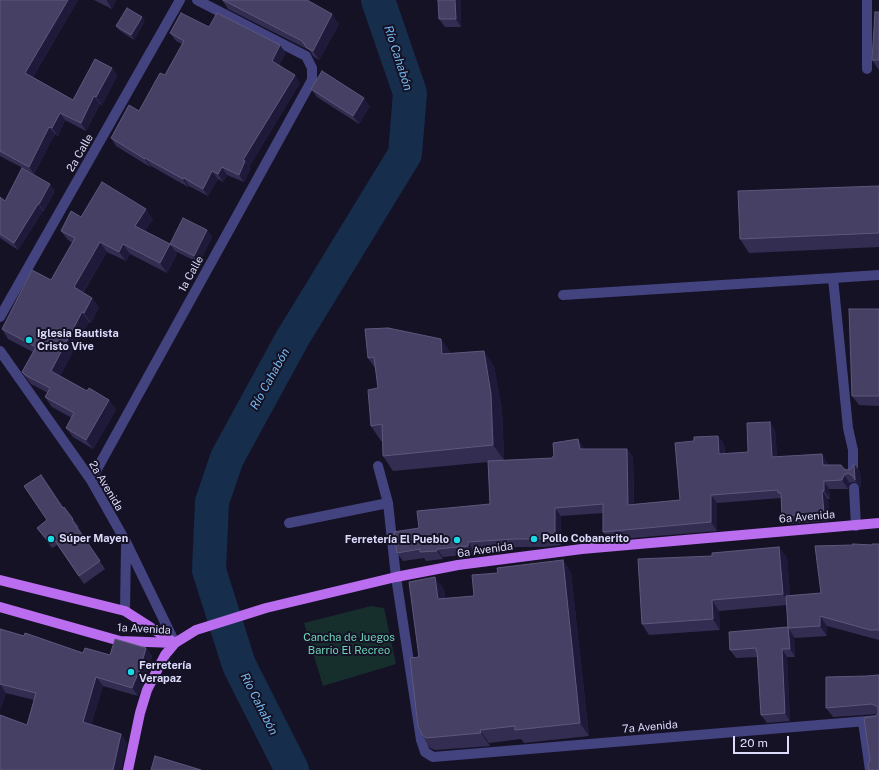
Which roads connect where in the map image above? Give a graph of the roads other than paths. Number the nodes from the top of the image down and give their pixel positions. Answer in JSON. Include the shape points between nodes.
{"nodes":[{"id":1,"x":180,"y":0,"type":"edge"},
{"id":2,"x":198,"y":0,"type":"edge"},
{"id":3,"x":867,"y":0,"type":"edge"},
{"id":4,"x":867,"y":69,"type":"dead end"},
{"id":5,"x":879,"y":275,"type":"edge"},
{"id":6,"x":834,"y":278,"type":"junction"},
{"id":7,"x":562,"y":295,"type":"dead end"},
{"id":8,"x":0,"y":317,"type":"edge"},
{"id":9,"x":0,"y":351,"type":"edge"},
{"id":10,"x":378,"y":466,"type":"dead end"},
{"id":11,"x":853,"y":472,"type":"edge"},
{"id":12,"x":91,"y":480,"type":"junction"},
{"id":13,"x":854,"y":488,"type":"edge"},
{"id":14,"x":388,"y":503,"type":"junction"},
{"id":15,"x":289,"y":523,"type":"dead end"},
{"id":16,"x":879,"y":523,"type":"edge"},
{"id":17,"x":856,"y":526,"type":"junction"},
{"id":18,"x":126,"y":542,"type":"junction"},
{"id":19,"x":396,"y":577,"type":"junction"},
{"id":20,"x":0,"y":580,"type":"edge"},
{"id":21,"x":0,"y":607,"type":"edge"},
{"id":22,"x":125,"y":611,"type":"junction"},
{"id":23,"x":175,"y":643,"type":"junction"},
{"id":24,"x":879,"y":720,"type":"edge"},
{"id":25,"x":863,"y":722,"type":"junction"},
{"id":26,"x":128,"y":770,"type":"edge"},
{"id":27,"x":870,"y":770,"type":"edge"}],
"edges":[{"from":1,"to":8,"type":"street","name":"2a Calle"},
{"from":2,"to":12,"type":"street","name":"1a Calle","via":[[306,56],[312,68],[312,80]]},
{"from":3,"to":4,"type":"street"},
{"from":5,"to":6,"type":"street"},
{"from":6,"to":7,"type":"street"},
{"from":6,"to":11,"type":"street","via":[[848,428],[853,450]]},
{"from":9,"to":12,"type":"street","name":"2a Avenida"},
{"from":10,"to":14,"type":"street"},
{"from":12,"to":18,"type":"street","name":"2a Avenida"},
{"from":13,"to":17,"type":"street"},
{"from":14,"to":15,"type":"street"},
{"from":14,"to":19,"type":"street"},
{"from":16,"to":17,"type":"main road","name":"6a Avenida"},
{"from":17,"to":19,"type":"main road","name":"6a Avenida","via":[[582,549],[458,565]]},
{"from":18,"to":22,"type":"street"},
{"from":18,"to":23,"type":"street","name":"2a Avenida"},
{"from":19,"to":23,"type":"main road","name":"6a Avenida","via":[[266,608],[196,630]]},
{"from":19,"to":25,"type":"street","name":"7a Avenida","via":[[421,740],[425,752],[433,757]]},
{"from":20,"to":22,"type":"main road","name":"1a Avenida"},
{"from":21,"to":23,"type":"main road","name":"1a Avenida","via":[[120,641]]},
{"from":22,"to":23,"type":"main road","name":"1a Avenida"},
{"from":23,"to":26,"type":"main road","via":[[165,655],[147,690]]},
{"from":24,"to":25,"type":"street","name":"7a Avenida"},
{"from":25,"to":27,"type":"street"}]}
